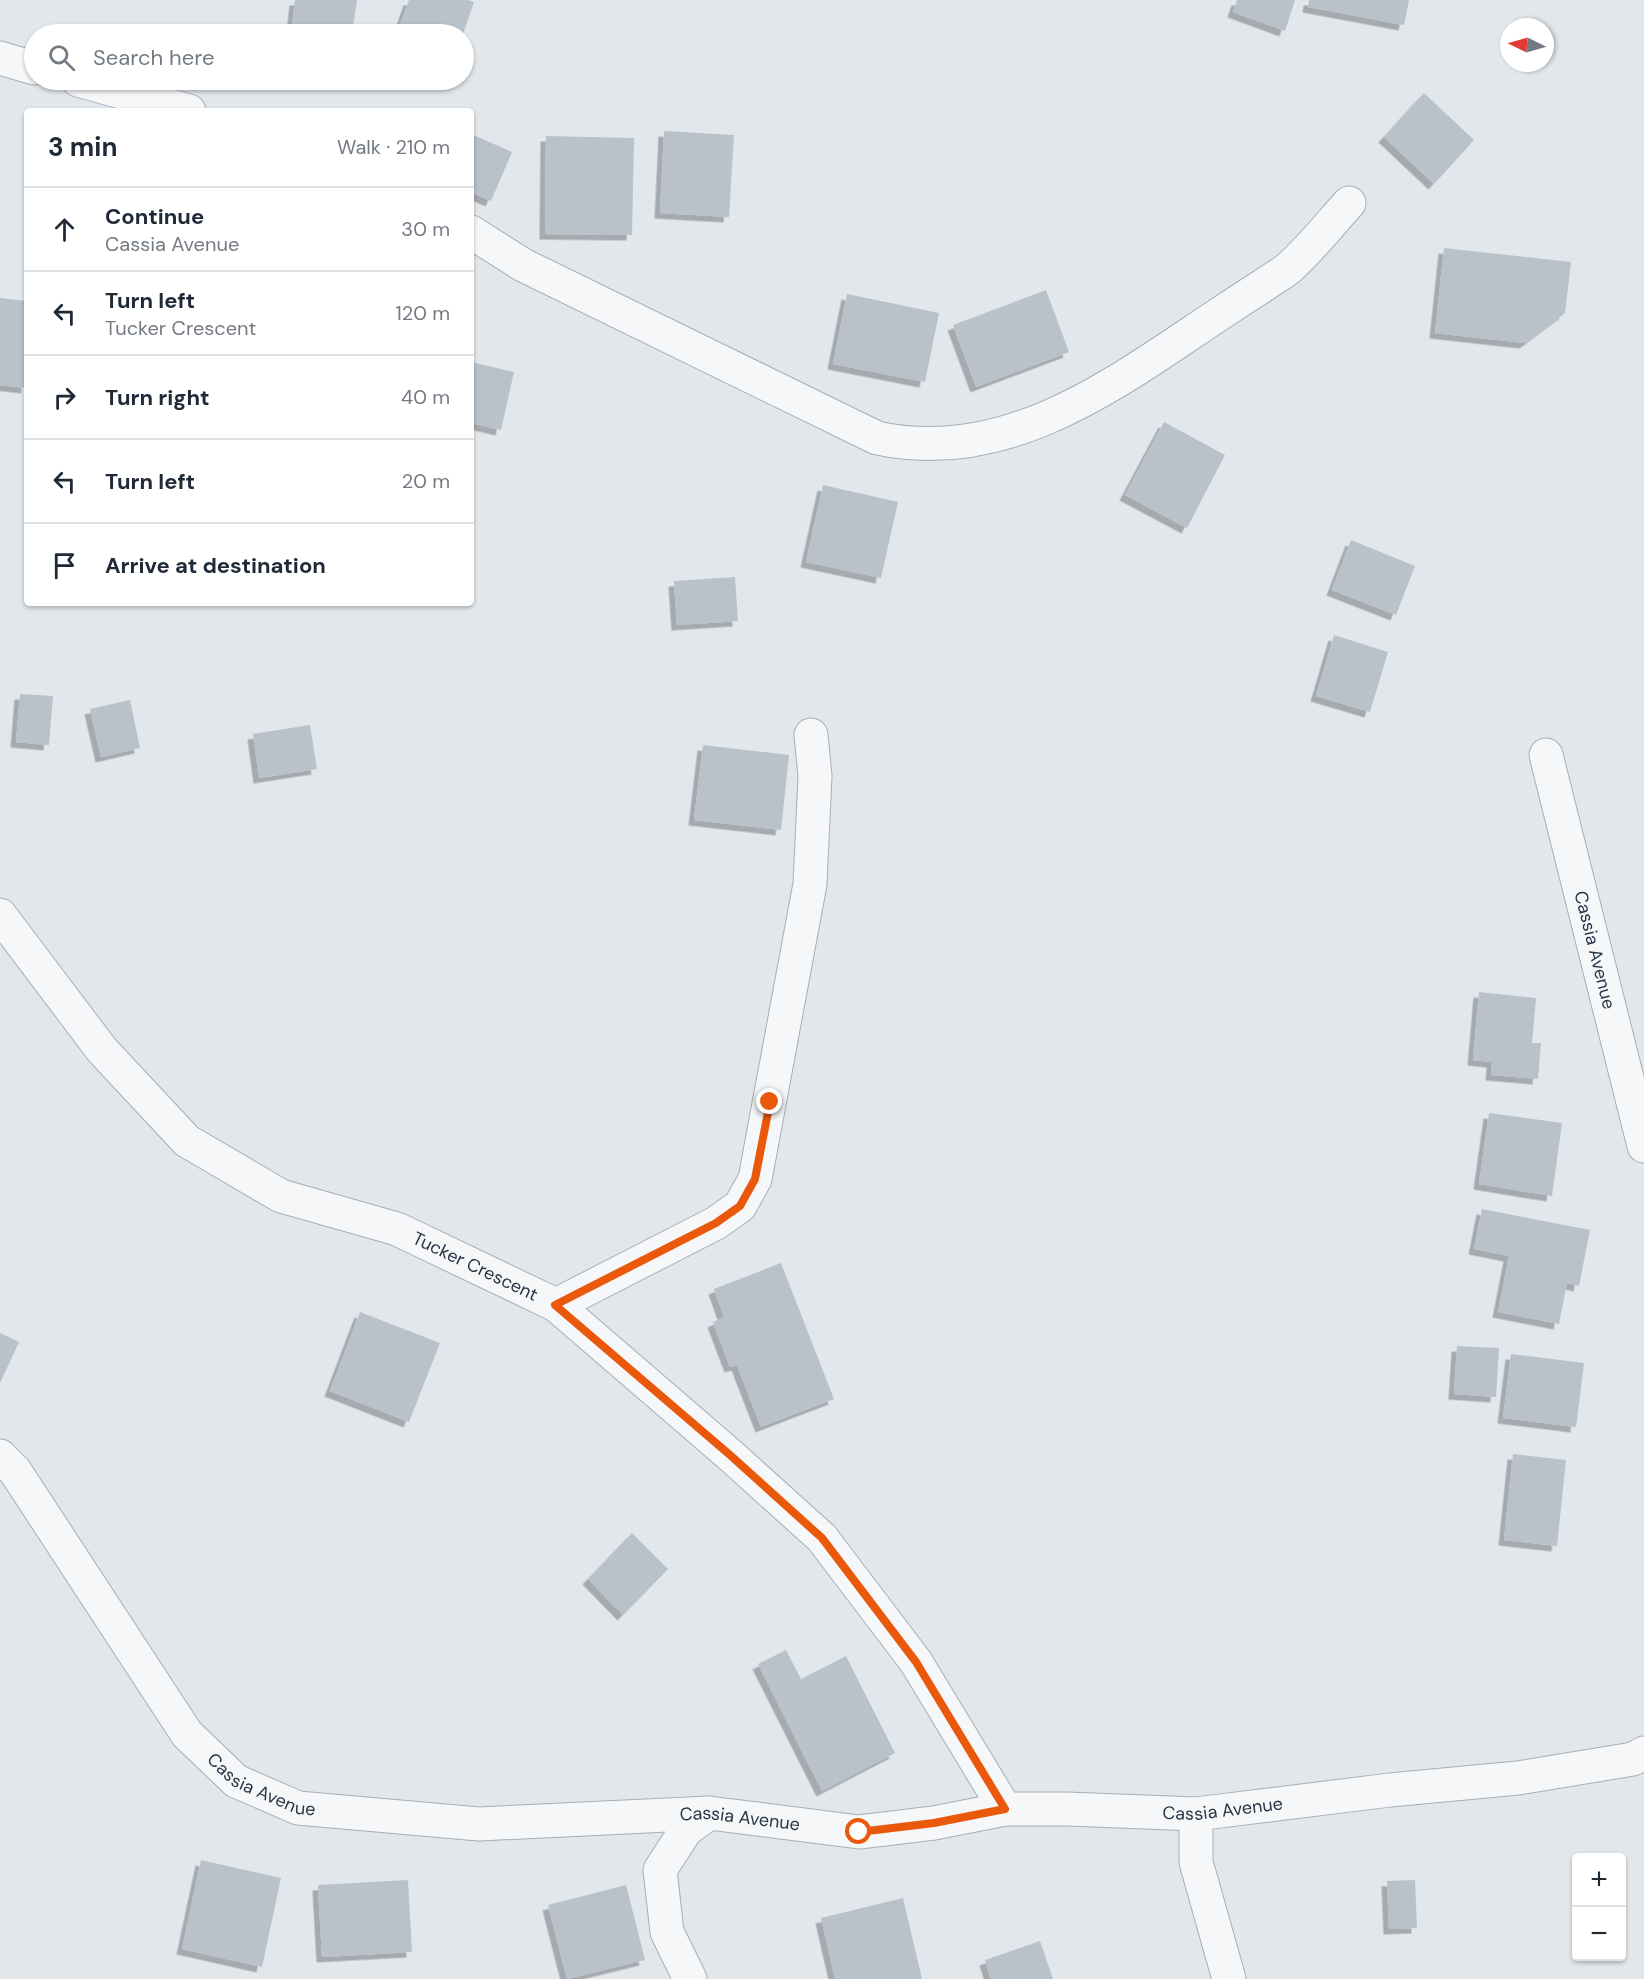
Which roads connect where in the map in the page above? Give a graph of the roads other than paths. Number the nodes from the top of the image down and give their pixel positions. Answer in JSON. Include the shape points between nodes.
{"nodes":[{"id":1,"x":0,"y":58,"type":"edge"},
{"id":2,"x":24,"y":65,"type":"edge"},
{"id":3,"x":114,"y":90,"type":"edge"},
{"id":4,"x":178,"y":108,"type":"edge"},
{"id":5,"x":1349,"y":203,"type":"dead end"},
{"id":6,"x":474,"y":234,"type":"edge"},
{"id":7,"x":810,"y":735,"type":"dead end"},
{"id":8,"x":1546,"y":755,"type":"dead end"},
{"id":9,"x":0,"y":915,"type":"edge"},
{"id":10,"x":1644,"y":1146,"type":"edge"},
{"id":11,"x":555,"y":1305,"type":"junction"},
{"id":12,"x":0,"y":1456,"type":"edge"},
{"id":13,"x":1644,"y":1753,"type":"edge"},
{"id":14,"x":1005,"y":1809,"type":"junction"},
{"id":15,"x":709,"y":1813,"type":"junction"},
{"id":16,"x":1196,"y":1814,"type":"junction"},
{"id":17,"x":690,"y":1979,"type":"edge"},
{"id":18,"x":1229,"y":1979,"type":"edge"}],
"edges":[{"from":1,"to":2,"type":"street"},
{"from":3,"to":4,"type":"street"},
{"from":5,"to":6,"type":"street","via":[[1289,268],[1120,381],[1014,430],[944,445],[877,438],[523,265]]},
{"from":7,"to":11,"type":"street","via":[[814,776],[810,884],[755,1179],[740,1206],[716,1223]]},
{"from":8,"to":10,"type":"street","name":"Cassia Avenue"},
{"from":9,"to":11,"type":"street","name":"Tucker Crescent","via":[[102,1050],[187,1141],[281,1196],[397,1228]]},
{"from":11,"to":14,"type":"street","name":"Tucker Crescent","via":[[822,1538],[916,1662]]},
{"from":12,"to":15,"type":"street","name":"Cassia Avenue","via":[[15,1471],[187,1734],[236,1781],[297,1808],[479,1824]]},
{"from":13,"to":16,"type":"street","name":"Cassia Avenue","via":[[1633,1759],[1518,1778]]},
{"from":14,"to":15,"type":"street","name":"Cassia Avenue","via":[[859,1832]]},
{"from":14,"to":16,"type":"street","name":"Cassia Avenue"},
{"from":15,"to":17,"type":"street","via":[[686,1830],[660,1870],[667,1932]]},
{"from":16,"to":18,"type":"street","via":[[1197,1862]]}]}
